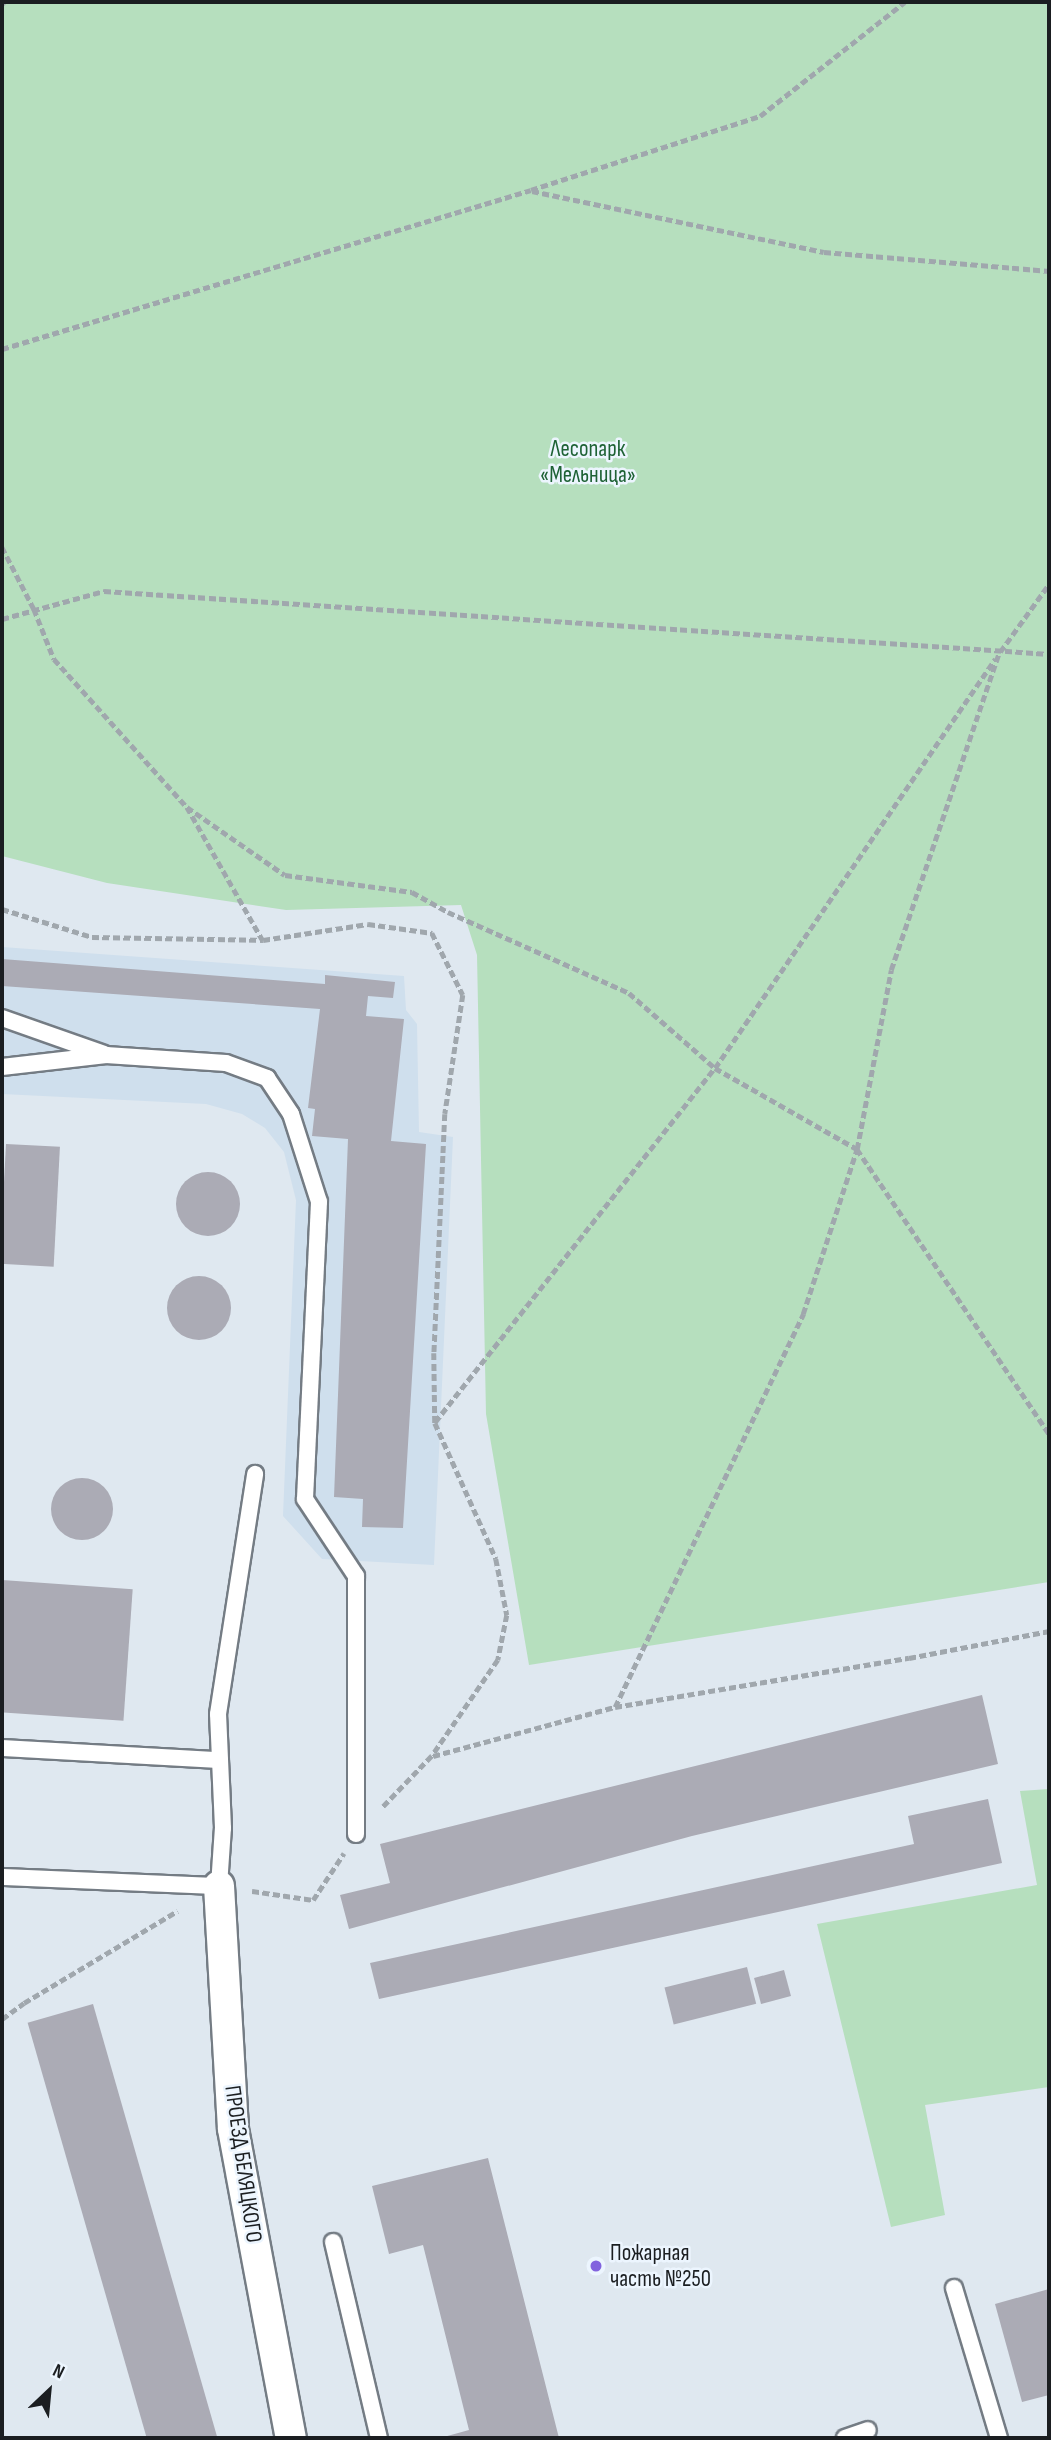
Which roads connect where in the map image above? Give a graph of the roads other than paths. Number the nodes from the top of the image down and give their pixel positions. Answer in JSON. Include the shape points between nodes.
{"nodes":[{"id":1,"x":2,"y":1018,"type":"edge"},
{"id":2,"x":106,"y":1055,"type":"junction"},
{"id":3,"x":2,"y":1067,"type":"edge"},
{"id":4,"x":255,"y":1474,"type":"dead end"},
{"id":5,"x":2,"y":1748,"type":"edge"},
{"id":6,"x":220,"y":1760,"type":"junction"},
{"id":7,"x":356,"y":1835,"type":"road end"},
{"id":8,"x":2,"y":1877,"type":"edge"},
{"id":9,"x":219,"y":1886,"type":"junction"},
{"id":10,"x":333,"y":2242,"type":"dead end"},
{"id":11,"x":954,"y":2288,"type":"dead end"},
{"id":12,"x":868,"y":2430,"type":"dead end"},
{"id":13,"x":291,"y":2438,"type":"edge"},
{"id":14,"x":379,"y":2438,"type":"edge"},
{"id":15,"x":845,"y":2438,"type":"edge"},
{"id":16,"x":999,"y":2438,"type":"edge"}],
"edges":[{"from":1,"to":2,"type":"lane"},
{"from":2,"to":3,"type":"lane"},
{"from":2,"to":7,"type":"lane","via":[[226,1063],[267,1078],[291,1114],[309,1166],[319,1202],[305,1499],[356,1576]]},
{"from":4,"to":6,"type":"lane","via":[[218,1714]]},
{"from":5,"to":6,"type":"lane"},
{"from":6,"to":9,"type":"lane","via":[[223,1828]]},
{"from":8,"to":9,"type":"lane"},
{"from":9,"to":13,"type":"street","name":"ПРОЕЗД БЕЛЯЦКОГО","via":[[233,2129]]},
{"from":10,"to":14,"type":"lane"},
{"from":11,"to":16,"type":"lane"},
{"from":12,"to":15,"type":"lane"}]}
